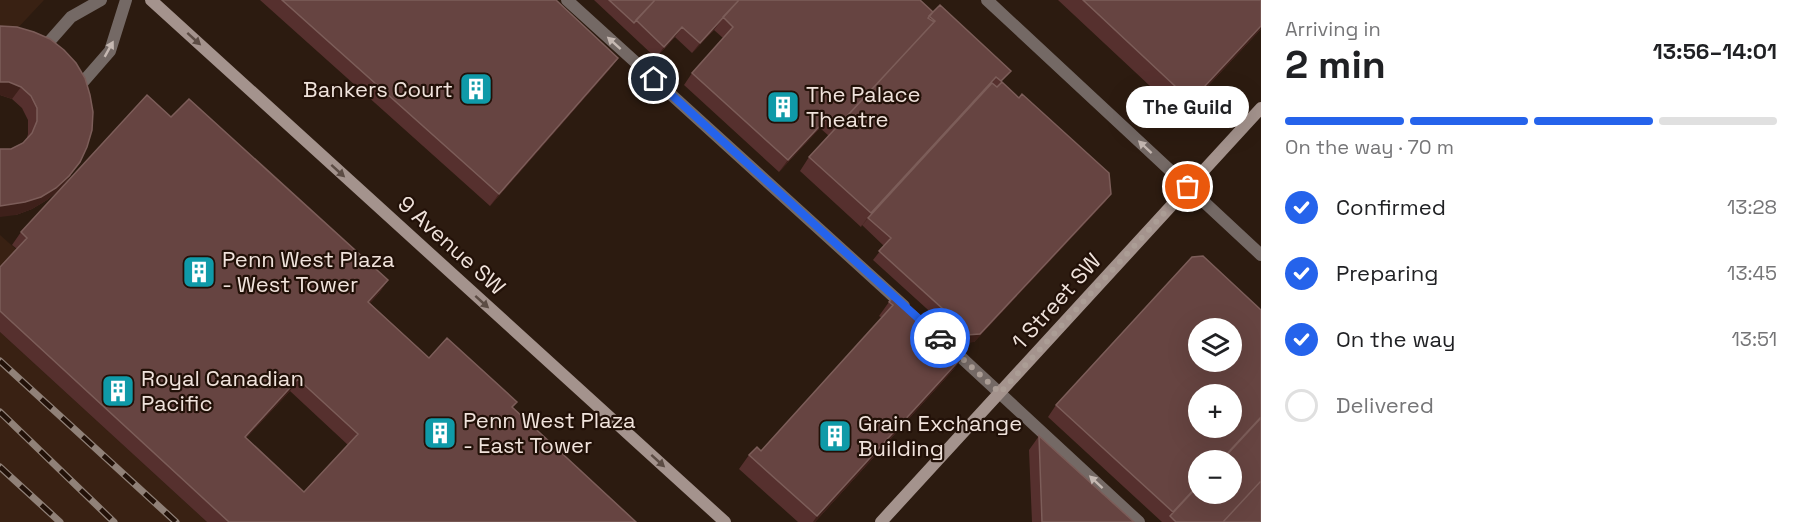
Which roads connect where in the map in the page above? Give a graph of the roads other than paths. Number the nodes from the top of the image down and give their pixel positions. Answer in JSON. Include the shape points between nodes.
{"nodes":[{"id":1,"x":101,"y":0,"type":"edge"},
{"id":2,"x":126,"y":0,"type":"edge"},
{"id":3,"x":150,"y":0,"type":"edge"},
{"id":4,"x":567,"y":0,"type":"edge"},
{"id":5,"x":987,"y":0,"type":"edge"},
{"id":6,"x":41,"y":51,"type":"edge"},
{"id":7,"x":76,"y":90,"type":"edge"},
{"id":8,"x":1261,"y":108,"type":"edge"},
{"id":9,"x":1188,"y":187,"type":"junction"},
{"id":10,"x":1261,"y":255,"type":"edge"},
{"id":11,"x":915,"y":316,"type":"edge"},
{"id":12,"x":941,"y":339,"type":"edge"},
{"id":13,"x":1000,"y":393,"type":"junction"},
{"id":14,"x":725,"y":522,"type":"edge"},
{"id":15,"x":881,"y":522,"type":"edge"},
{"id":16,"x":1139,"y":522,"type":"edge"}],
"edges":[{"from":1,"to":6,"type":"street","via":[[71,17]]},
{"from":7,"to":2,"type":"street","one_way":true,"via":[[110,51]]},
{"from":3,"to":14,"type":"main road","name":"9 Avenue SW","one_way":true},
{"from":11,"to":4,"type":"street","one_way":true},
{"from":9,"to":5,"type":"street","one_way":true},
{"from":8,"to":9,"type":"main road","name":"1 Street SW"},
{"from":9,"to":10,"type":"street"},
{"from":9,"to":13,"type":"main road","name":"1 Street SW"},
{"from":12,"to":13,"type":"street"},
{"from":13,"to":15,"type":"main road","name":"1 Street SW"},
{"from":16,"to":13,"type":"street","one_way":true}]}
